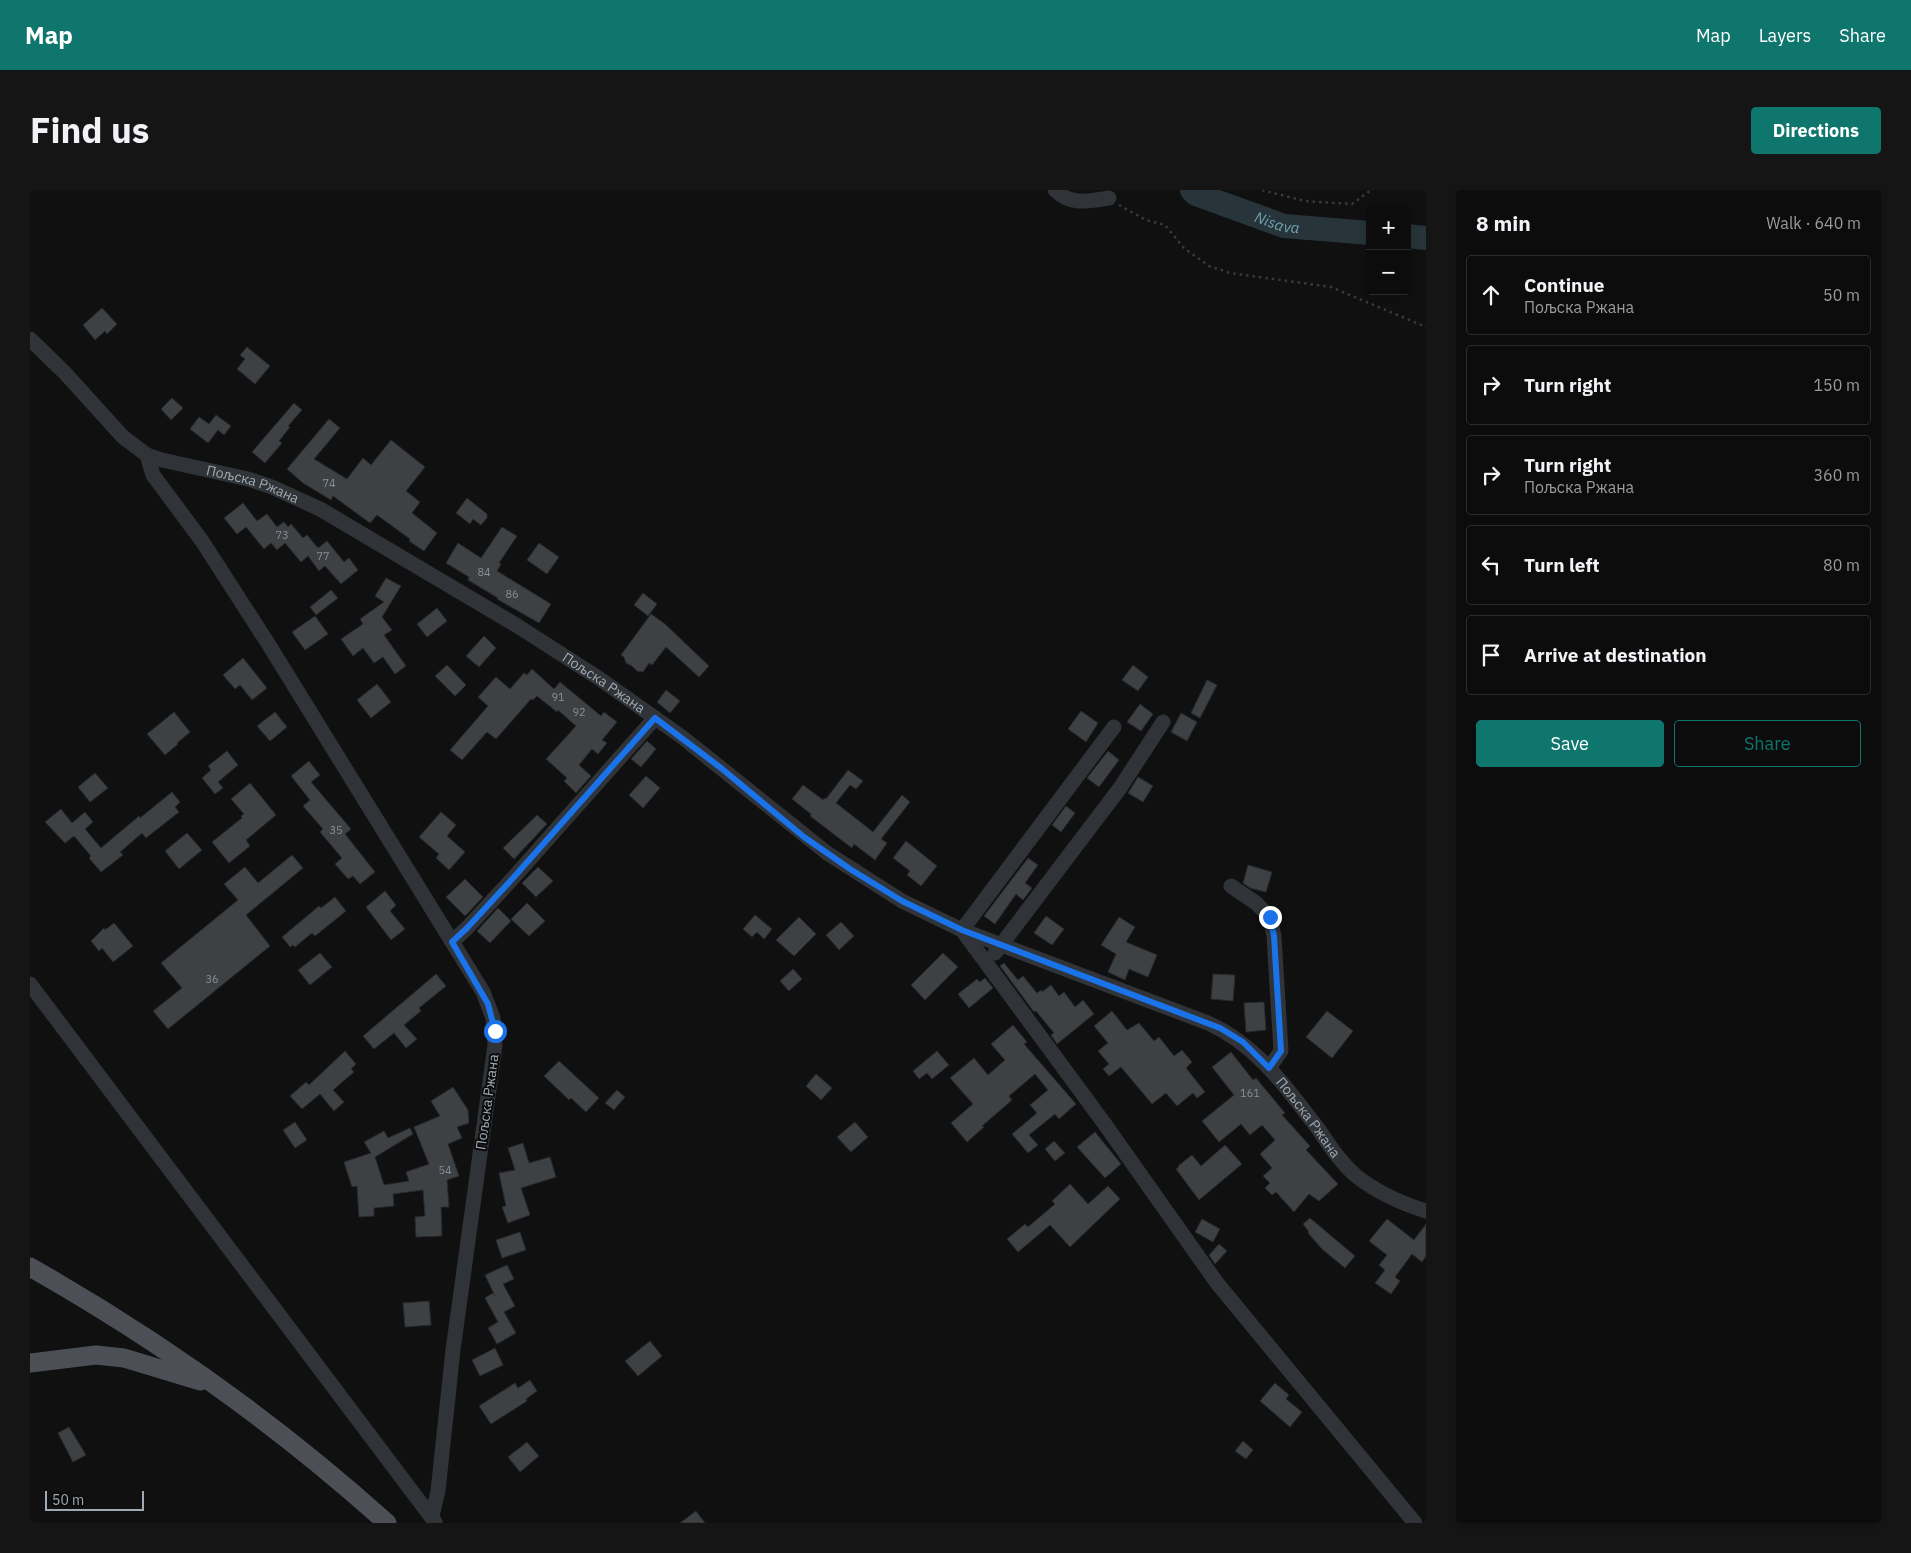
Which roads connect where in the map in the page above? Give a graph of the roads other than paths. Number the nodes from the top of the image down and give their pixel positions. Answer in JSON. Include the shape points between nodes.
{"nodes":[{"id":1,"x":1054,"y":190,"type":"edge"},
{"id":2,"x":1109,"y":198,"type":"road end"},
{"id":3,"x":30,"y":339,"type":"edge"},
{"id":4,"x":147,"y":454,"type":"junction"},
{"id":5,"x":655,"y":718,"type":"junction"},
{"id":6,"x":1163,"y":722,"type":"dead end"},
{"id":7,"x":1114,"y":727,"type":"dead end"},
{"id":8,"x":1231,"y":886,"type":"dead end"},
{"id":9,"x":962,"y":930,"type":"junction"},
{"id":10,"x":452,"y":942,"type":"junction"},
{"id":11,"x":1000,"y":945,"type":"junction"},
{"id":12,"x":986,"y":964,"type":"junction"},
{"id":13,"x":30,"y":984,"type":"edge"},
{"id":14,"x":1269,"y":1068,"type":"junction"},
{"id":15,"x":1426,"y":1211,"type":"edge"},
{"id":16,"x":30,"y":1266,"type":"edge"},
{"id":17,"x":30,"y":1363,"type":"edge"},
{"id":18,"x":223,"y":1389,"type":"junction"},
{"id":19,"x":434,"y":1520,"type":"edge"},
{"id":20,"x":387,"y":1523,"type":"edge"},
{"id":21,"x":1414,"y":1523,"type":"edge"}],
"edges":[{"from":1,"to":2,"type":"street","via":[[1076,202]]},
{"from":3,"to":4,"type":"street","name":"Пољска Ржана","via":[[123,438]]},
{"from":4,"to":5,"type":"street","name":"Пољска Ржана","via":[[248,479],[320,509],[544,643]]},
{"from":4,"to":10,"type":"street","name":"Пољска Ржана","via":[[153,475],[202,541],[269,645]]},
{"from":5,"to":9,"type":"street","name":"Пољска Ржана","via":[[827,853],[902,901]]},
{"from":5,"to":10,"type":"street"},
{"from":6,"to":11,"type":"street","via":[[1120,788]]},
{"from":7,"to":9,"type":"street"},
{"from":8,"to":14,"type":"street","via":[[1270,917],[1274,936],[1281,1051]]},
{"from":9,"to":11,"type":"street","name":"Пољска Ржана"},
{"from":9,"to":12,"type":"street"},
{"from":10,"to":19,"type":"street","name":"Пољска Ржана","via":[[488,1004],[493,1018],[495,1045],[453,1350]]},
{"from":11,"to":12,"type":"street"},
{"from":11,"to":14,"type":"street","name":"Пољска Ржана","via":[[1214,1026],[1243,1042]]},
{"from":12,"to":21,"type":"street","via":[[1217,1283]]},
{"from":13,"to":19,"type":"street"},
{"from":14,"to":15,"type":"street","name":"Пољска Ржана","via":[[1339,1159],[1355,1174],[1395,1200]]},
{"from":16,"to":18,"type":"main road","via":[[96,1304]]},
{"from":17,"to":18,"type":"main road","via":[[96,1355],[124,1358]]},
{"from":18,"to":20,"type":"main road","via":[[291,1440]]}]}
